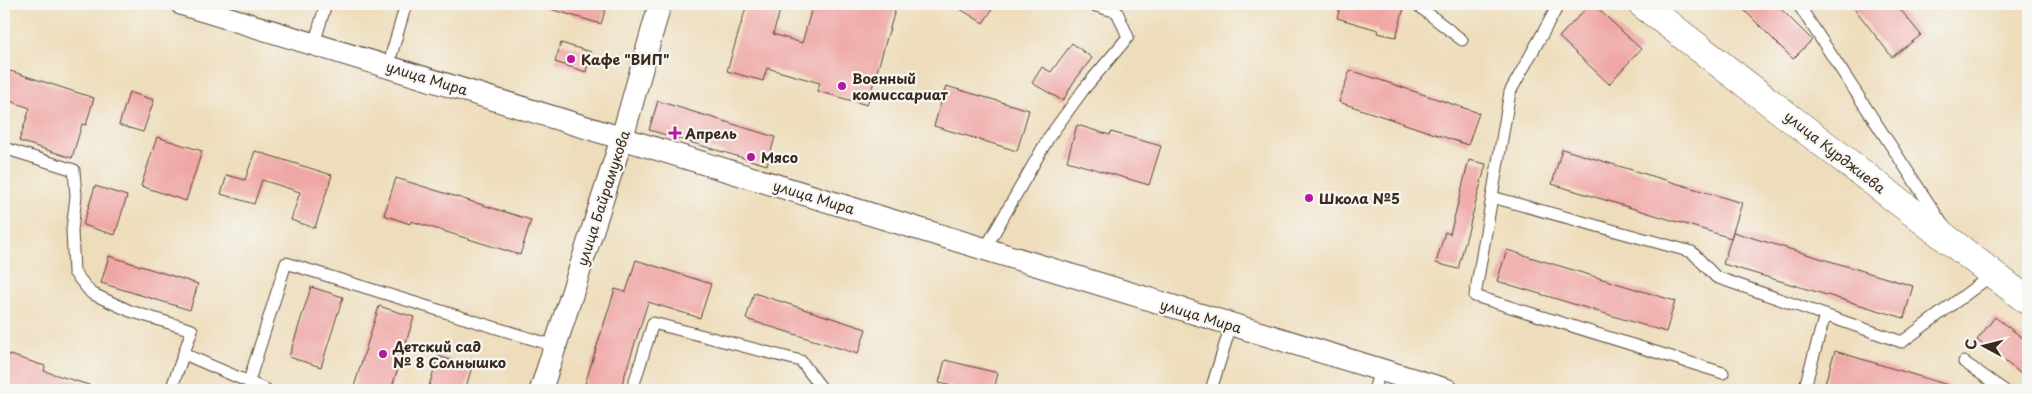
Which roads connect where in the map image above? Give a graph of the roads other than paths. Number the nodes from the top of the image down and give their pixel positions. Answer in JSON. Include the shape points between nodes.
{"nodes":[{"id":1,"x":182,"y":4,"type":"edge"},
{"id":2,"x":326,"y":4,"type":"edge"},
{"id":3,"x":406,"y":4,"type":"edge"},
{"id":4,"x":660,"y":4,"type":"edge"},
{"id":5,"x":1089,"y":4,"type":"edge"},
{"id":6,"x":1416,"y":4,"type":"edge"},
{"id":7,"x":1559,"y":4,"type":"edge"},
{"id":8,"x":1642,"y":4,"type":"edge"},
{"id":9,"x":1798,"y":4,"type":"edge"},
{"id":10,"x":1462,"y":40,"type":"dead end"},
{"id":11,"x":314,"y":44,"type":"junction"},
{"id":12,"x":388,"y":66,"type":"junction"},
{"id":13,"x":622,"y":138,"type":"junction"},
{"id":14,"x":4,"y":148,"type":"edge"},
{"id":15,"x":1492,"y":197,"type":"junction"},
{"id":16,"x":1958,"y":247,"type":"junction"},
{"id":17,"x":984,"y":249,"type":"junction"},
{"id":18,"x":1993,"y":274,"type":"junction"},
{"id":19,"x":2028,"y":301,"type":"edge"},
{"id":20,"x":1825,"y":315,"type":"junction"},
{"id":21,"x":1231,"y":325,"type":"junction"},
{"id":22,"x":555,"y":346,"type":"junction"},
{"id":23,"x":184,"y":354,"type":"junction"},
{"id":24,"x":1964,"y":362,"type":"dead end"},
{"id":25,"x":1723,"y":373,"type":"dead end"},
{"id":26,"x":1377,"y":380,"type":"edge"},
{"id":27,"x":249,"y":381,"type":"junction"},
{"id":28,"x":171,"y":390,"type":"edge"},
{"id":29,"x":268,"y":390,"type":"edge"},
{"id":30,"x":541,"y":390,"type":"edge"},
{"id":31,"x":632,"y":390,"type":"edge"},
{"id":32,"x":823,"y":390,"type":"edge"},
{"id":33,"x":1211,"y":390,"type":"edge"},
{"id":34,"x":1447,"y":390,"type":"edge"},
{"id":35,"x":1804,"y":390,"type":"edge"},
{"id":36,"x":2004,"y":390,"type":"edge"}],
"edges":[{"from":1,"to":11,"type":"street","name":"улица Мира"},
{"from":2,"to":11,"type":"lane"},
{"from":3,"to":12,"type":"lane"},
{"from":4,"to":13,"type":"street","name":"улица Байрамукова"},
{"from":5,"to":17,"type":"lane","via":[[1117,12],[1128,37],[1049,137]]},
{"from":6,"to":10,"type":"lane"},
{"from":7,"to":15,"type":"lane","via":[[1510,92]]},
{"from":8,"to":16,"type":"street","name":"улица Курджиева"},
{"from":9,"to":16,"type":"lane"},
{"from":11,"to":12,"type":"street","name":"улица Мира"},
{"from":12,"to":13,"type":"street","name":"улица Мира"},
{"from":13,"to":17,"type":"street","name":"улица Мира"},
{"from":13,"to":22,"type":"street","name":"улица Байрамукова"},
{"from":14,"to":23,"type":"lane","via":[[74,170],[74,272],[91,293],[130,311],[192,330]]},
{"from":15,"to":20,"type":"lane","via":[[1692,252],[1716,277]]},
{"from":15,"to":25,"type":"lane","via":[[1475,296]]},
{"from":16,"to":18,"type":"street","name":"улица Курджиева"},
{"from":17,"to":21,"type":"street","name":"улица Мира"},
{"from":18,"to":19,"type":"street","name":"улица Курджиева"},
{"from":18,"to":20,"type":"lane","via":[[1902,342]]},
{"from":20,"to":35,"type":"lane"},
{"from":21,"to":26,"type":"street","name":"улица Мира"},
{"from":21,"to":33,"type":"lane"},
{"from":22,"to":27,"type":"lane","via":[[286,264]]},
{"from":22,"to":30,"type":"street","name":"улица Байрамукова"},
{"from":23,"to":27,"type":"lane"},
{"from":23,"to":28,"type":"lane"},
{"from":24,"to":36,"type":"lane"},
{"from":26,"to":34,"type":"street","name":"улица Мира"},
{"from":27,"to":29,"type":"lane"},
{"from":31,"to":32,"type":"lane","via":[[653,323],[801,361]]}]}
